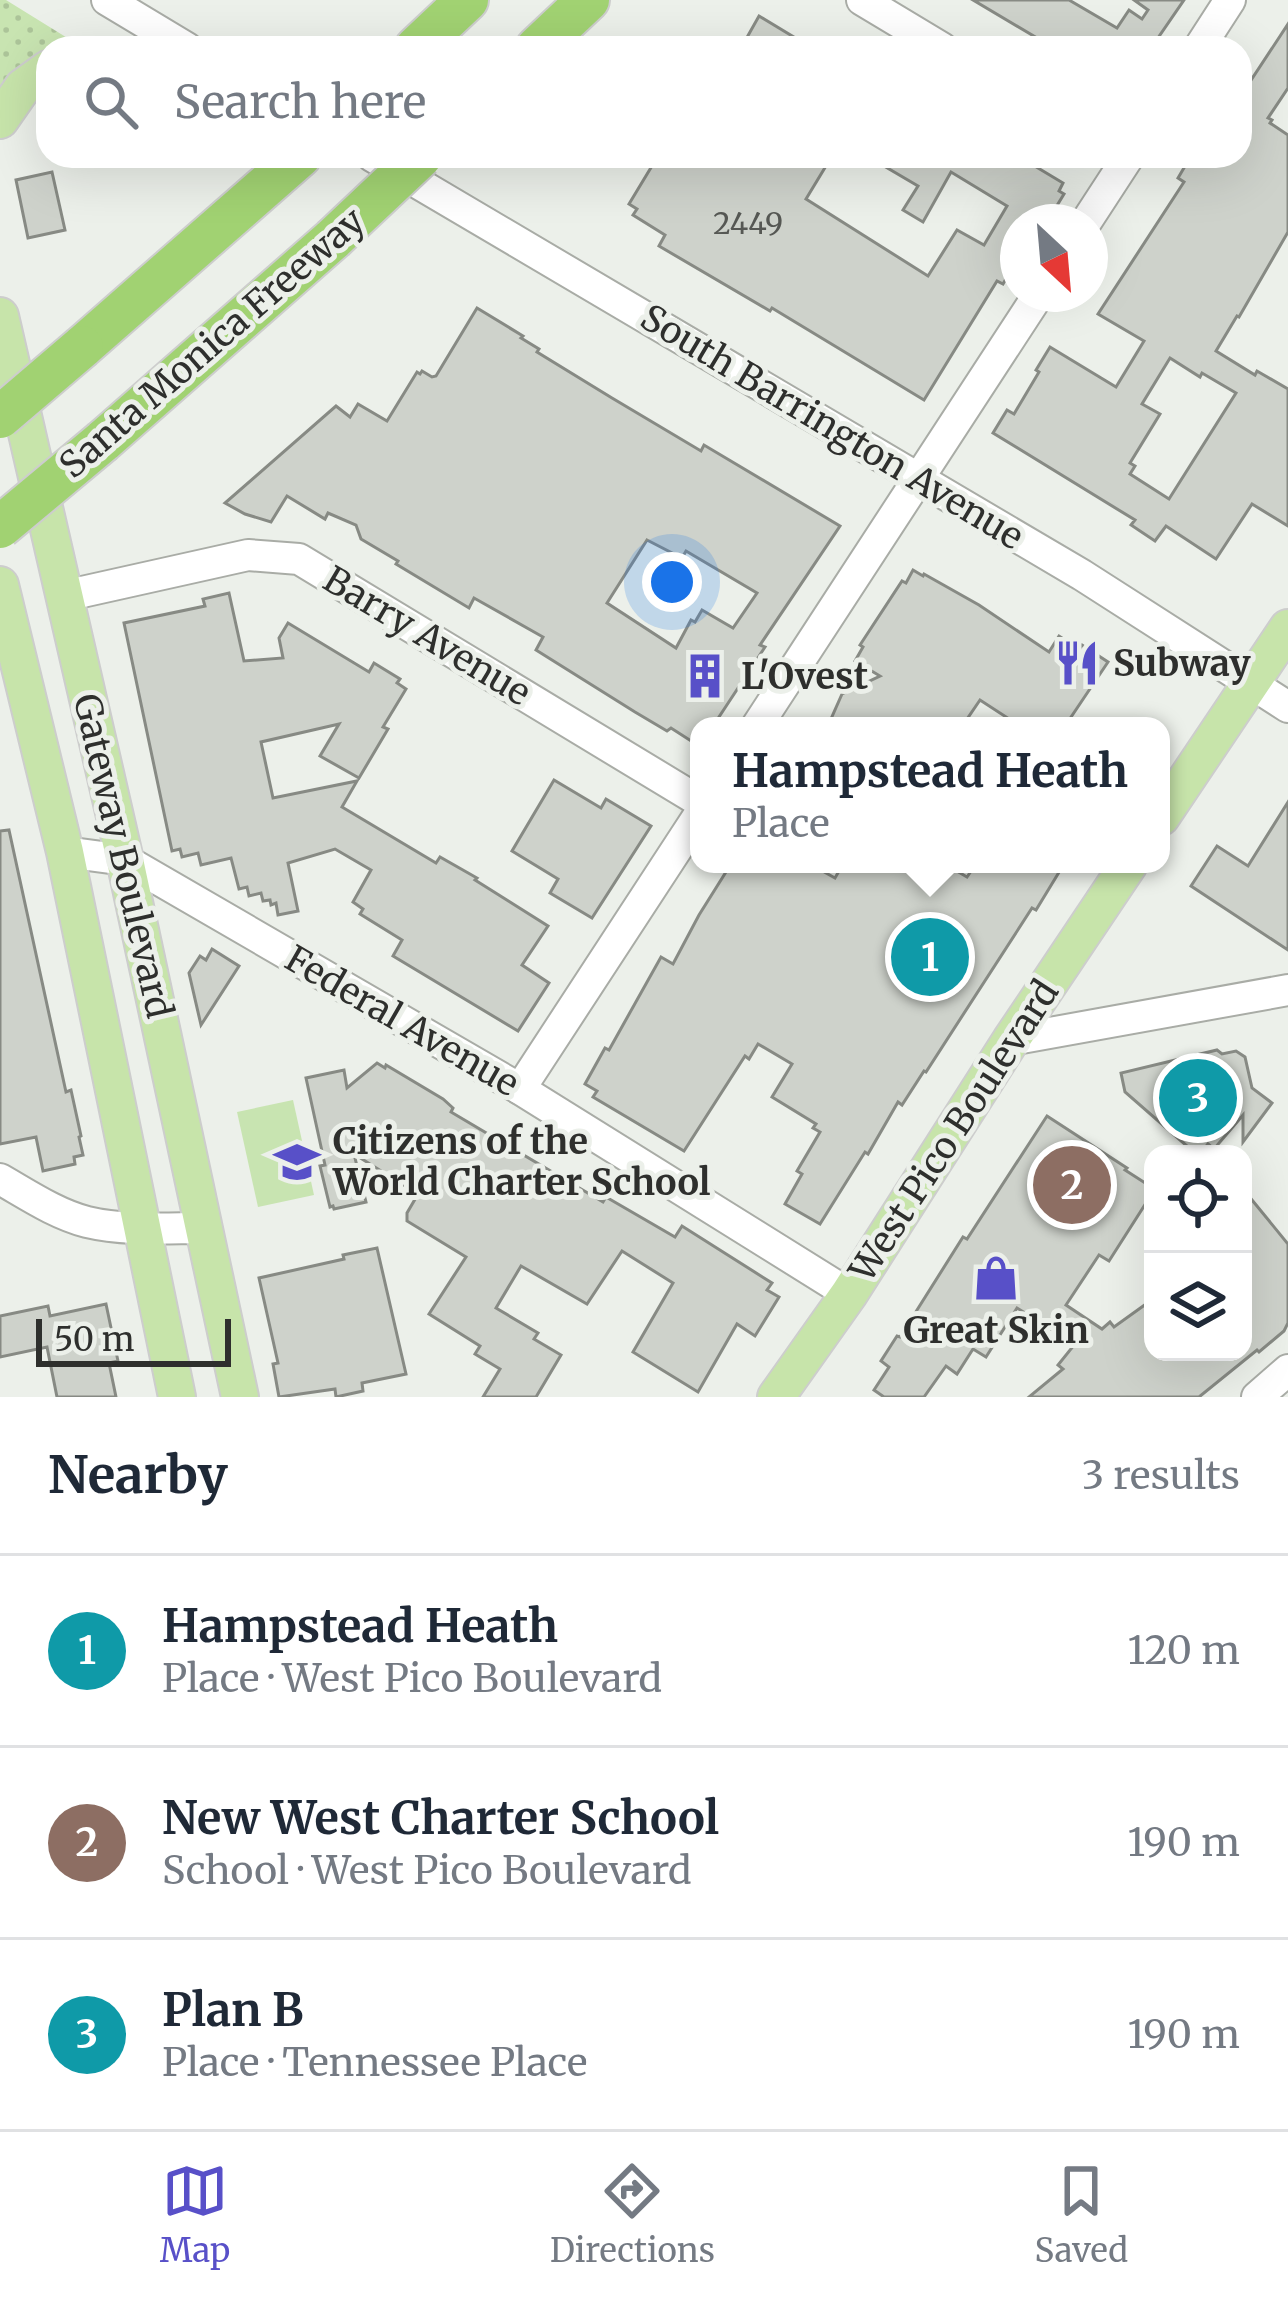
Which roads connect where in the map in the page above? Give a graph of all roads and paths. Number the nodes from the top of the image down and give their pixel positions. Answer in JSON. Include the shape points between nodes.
{"nodes":[{"id":1,"x":106,"y":0,"type":"edge"},
{"id":2,"x":458,"y":0,"type":"edge"},
{"id":3,"x":467,"y":0,"type":"edge"},
{"id":4,"x":588,"y":0,"type":"edge"},
{"id":5,"x":862,"y":0,"type":"edge"},
{"id":6,"x":1230,"y":0,"type":"edge"},
{"id":7,"x":168,"y":36,"type":"edge"},
{"id":8,"x":426,"y":36,"type":"edge"},
{"id":9,"x":428,"y":36,"type":"edge"},
{"id":10,"x":550,"y":36,"type":"edge"},
{"id":11,"x":922,"y":36,"type":"edge"},
{"id":12,"x":1207,"y":36,"type":"edge"},
{"id":13,"x":36,"y":78,"type":"edge"},
{"id":14,"x":0,"y":120,"type":"edge"},
{"id":15,"x":287,"y":168,"type":"edge"},
{"id":16,"x":392,"y":168,"type":"edge"},
{"id":17,"x":408,"y":168,"type":"edge"},
{"id":18,"x":1118,"y":168,"type":"edge"},
{"id":19,"x":1097,"y":204,"type":"edge"},
{"id":20,"x":1027,"y":312,"type":"edge"},
{"id":21,"x":2,"y":330,"type":"edge"},
{"id":22,"x":0,"y":417,"type":"edge"},
{"id":23,"x":919,"y":478,"type":"junction"},
{"id":24,"x":0,"y":526,"type":"edge"},
{"id":25,"x":0,"y":585,"type":"edge"},
{"id":26,"x":64,"y":596,"type":"junction"},
{"id":27,"x":1288,"y":628,"type":"edge"},
{"id":28,"x":1252,"y":683,"type":"junction"},
{"id":29,"x":1288,"y":707,"type":"edge"},
{"id":30,"x":763,"y":717,"type":"edge"},
{"id":31,"x":690,"y":796,"type":"edge"},
{"id":32,"x":1170,"y":804,"type":"edge"},
{"id":33,"x":690,"y":829,"type":"edge"},
{"id":34,"x":65,"y":853,"type":"junction"},
{"id":35,"x":125,"y":860,"type":"junction"},
{"id":36,"x":1123,"y":873,"type":"edge"},
{"id":37,"x":1288,"y":990,"type":"edge"},
{"id":38,"x":1010,"y":1040,"type":"junction"},
{"id":39,"x":520,"y":1089,"type":"junction"},
{"id":40,"x":0,"y":1179,"type":"edge"},
{"id":41,"x":141,"y":1228,"type":"junction"},
{"id":42,"x":204,"y":1228,"type":"junction"},
{"id":43,"x":850,"y":1294,"type":"junction"},
{"id":44,"x":1288,"y":1370,"type":"edge"},
{"id":45,"x":783,"y":1395,"type":"edge"},
{"id":46,"x":177,"y":1397,"type":"edge"},
{"id":47,"x":240,"y":1397,"type":"edge"},
{"id":48,"x":1257,"y":1397,"type":"edge"}],
"edges":[{"from":1,"to":7,"type":"street"},
{"from":2,"to":8,"type":"highway"},
{"from":3,"to":9,"type":"highway"},
{"from":4,"to":10,"type":"highway"},
{"from":5,"to":11,"type":"street"},
{"from":6,"to":12,"type":"street"},
{"from":13,"to":14,"type":"main road"},
{"from":15,"to":22,"type":"highway","bridge":true},
{"from":16,"to":23,"type":"street","name":"South Barrington Avenue"},
{"from":17,"to":24,"type":"highway","name":"Santa Monica Freeway","bridge":true},
{"from":18,"to":19,"type":"street"},
{"from":20,"to":23,"type":"street"},
{"from":21,"to":26,"type":"main road","name":"Gateway Boulevard"},
{"from":23,"to":28,"type":"street","name":"South Barrington Avenue"},
{"from":23,"to":30,"type":"street"},
{"from":25,"to":34,"type":"main road","name":"Gateway Boulevard"},
{"from":26,"to":31,"type":"street","name":"Barry Avenue","via":[[248,555],[299,559]]},
{"from":26,"to":35,"type":"main road","name":"Gateway Boulevard"},
{"from":27,"to":28,"type":"main road"},
{"from":28,"to":29,"type":"street","name":"South Barrington Avenue"},
{"from":28,"to":32,"type":"main road"},
{"from":33,"to":39,"type":"street"},
{"from":34,"to":35,"type":"street","name":"Federal Avenue"},
{"from":34,"to":41,"type":"main road","name":"Gateway Boulevard"},
{"from":35,"to":39,"type":"street","name":"Federal Avenue"},
{"from":35,"to":42,"type":"main road","name":"Gateway Boulevard"},
{"from":36,"to":38,"type":"main road","name":"West Pico Boulevard"},
{"from":37,"to":38,"type":"street"},
{"from":38,"to":43,"type":"main road","name":"West Pico Boulevard"},
{"from":39,"to":43,"type":"street","name":"Federal Avenue"},
{"from":40,"to":41,"type":"street","via":[[82,1221]]},
{"from":41,"to":42,"type":"street"},
{"from":41,"to":46,"type":"main road","name":"Gateway Boulevard"},
{"from":42,"to":47,"type":"main road","name":"Gateway Boulevard"},
{"from":43,"to":45,"type":"main road","name":"West Pico Boulevard"},
{"from":44,"to":48,"type":"street"}]}
